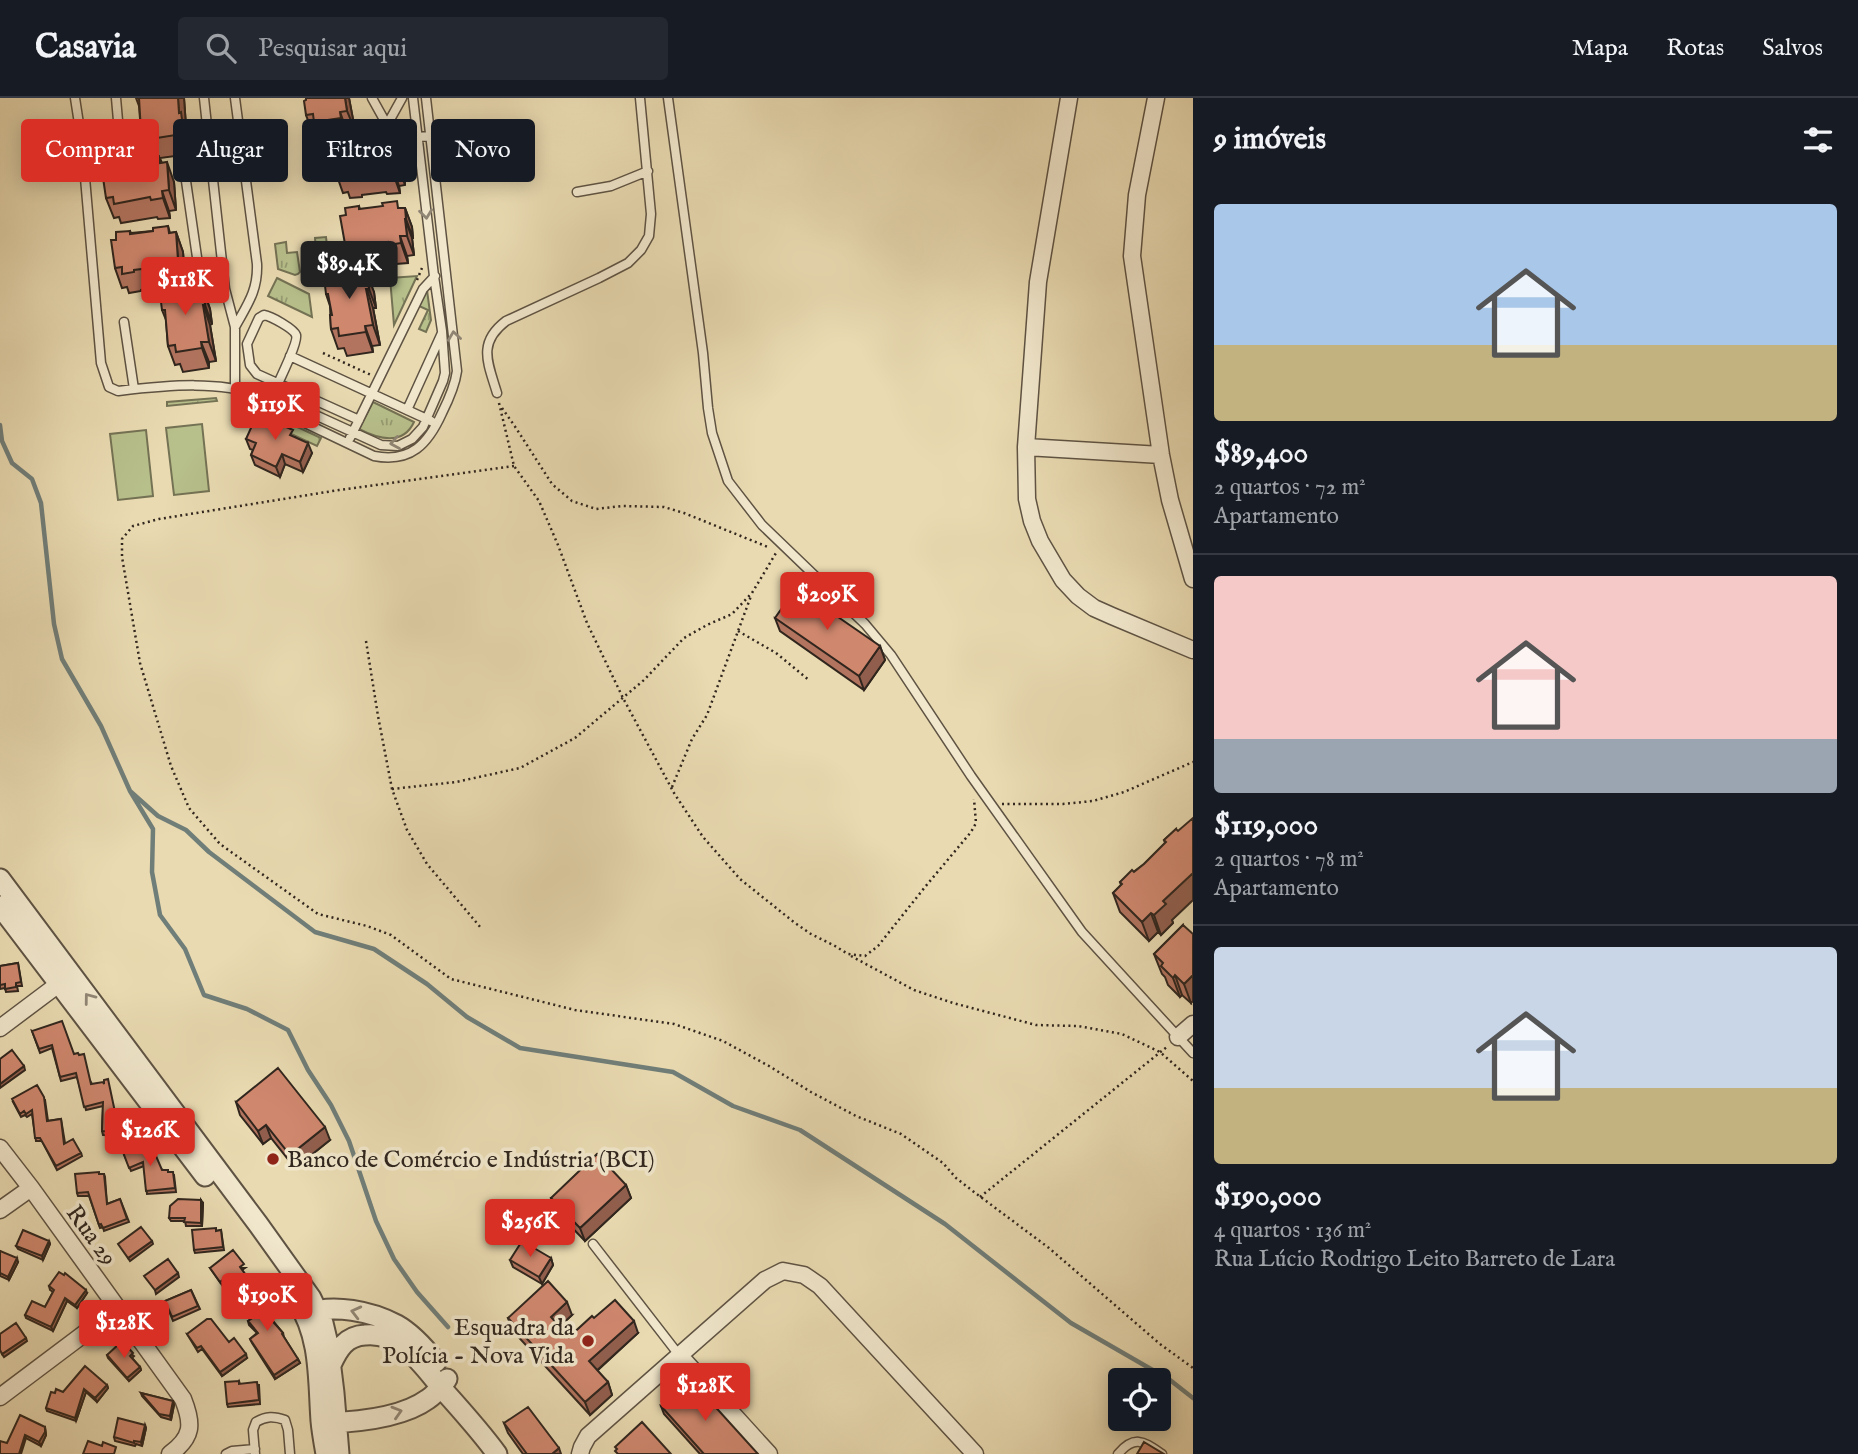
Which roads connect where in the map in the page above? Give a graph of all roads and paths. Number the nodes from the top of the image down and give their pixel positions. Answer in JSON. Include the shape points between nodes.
{"nodes":[{"id":1,"x":75,"y":98,"type":"edge"},
{"id":2,"x":116,"y":98,"type":"edge"},
{"id":3,"x":204,"y":98,"type":"edge"},
{"id":4,"x":235,"y":98,"type":"edge"},
{"id":5,"x":372,"y":98,"type":"edge"},
{"id":6,"x":402,"y":98,"type":"edge"},
{"id":7,"x":413,"y":98,"type":"edge"},
{"id":8,"x":426,"y":98,"type":"edge"},
{"id":9,"x":640,"y":98,"type":"edge"},
{"id":10,"x":668,"y":98,"type":"edge"},
{"id":11,"x":1069,"y":98,"type":"edge"},
{"id":12,"x":1156,"y":98,"type":"edge"},
{"id":13,"x":78,"y":119,"type":"edge"},
{"id":14,"x":118,"y":119,"type":"edge"},
{"id":15,"x":206,"y":119,"type":"edge"},
{"id":16,"x":384,"y":119,"type":"edge"},
{"id":17,"x":390,"y":119,"type":"edge"},
{"id":18,"x":415,"y":119,"type":"edge"},
{"id":19,"x":430,"y":136,"type":"junction"},
{"id":20,"x":417,"y":137,"type":"joint"},
{"id":21,"x":648,"y":171,"type":"junction"},
{"id":22,"x":85,"y":182,"type":"edge"},
{"id":23,"x":186,"y":182,"type":"edge"},
{"id":24,"x":214,"y":182,"type":"edge"},
{"id":25,"x":577,"y":192,"type":"dead end"},
{"id":26,"x":422,"y":268,"type":"dead end"},
{"id":27,"x":446,"y":275,"type":"junction"},
{"id":28,"x":433,"y":276,"type":"junction"},
{"id":29,"x":416,"y":280,"type":"dead end"},
{"id":30,"x":225,"y":289,"type":"junction"},
{"id":31,"x":124,"y":322,"type":"dead end"},
{"id":32,"x":234,"y":327,"type":"junction"},
{"id":33,"x":442,"y":331,"type":"junction"},
{"id":34,"x":323,"y":353,"type":"dead end"},
{"id":35,"x":290,"y":356,"type":"junction"},
{"id":36,"x":429,"y":359,"type":"junction"},
{"id":37,"x":444,"y":365,"type":"junction"},
{"id":38,"x":457,"y":371,"type":"junction"},
{"id":39,"x":373,"y":376,"type":"dead end"},
{"id":40,"x":278,"y":383,"type":"junction"},
{"id":41,"x":235,"y":387,"type":"junction"},
{"id":42,"x":134,"y":389,"type":"junction"},
{"id":43,"x":497,"y":393,"type":"joint"},
{"id":44,"x":372,"y":394,"type":"junction"},
{"id":45,"x":270,"y":401,"type":"junction"},
{"id":46,"x":500,"y":405,"type":"junction"},
{"id":47,"x":407,"y":410,"type":"junction"},
{"id":48,"x":427,"y":419,"type":"junction"},
{"id":49,"x":359,"y":420,"type":"junction"},
{"id":50,"x":437,"y":424,"type":"junction"},
{"id":51,"x":352,"y":433,"type":"junction"},
{"id":52,"x":348,"y":443,"type":"junction"},
{"id":53,"x":1026,"y":447,"type":"junction"},
{"id":54,"x":1161,"y":455,"type":"junction"},
{"id":55,"x":514,"y":466,"type":"junction"},
{"id":56,"x":1193,"y":579,"type":"edge"},
{"id":57,"x":752,"y":593,"type":"junction"},
{"id":58,"x":737,"y":631,"type":"junction"},
{"id":59,"x":366,"y":641,"type":"dead end"},
{"id":60,"x":1193,"y":650,"type":"edge"},
{"id":61,"x":810,"y":681,"type":"dead end"},
{"id":62,"x":623,"y":698,"type":"junction"},
{"id":63,"x":1193,"y":762,"type":"edge"},
{"id":64,"x":971,"y":776,"type":"junction"},
{"id":65,"x":671,"y":788,"type":"junction"},
{"id":66,"x":392,"y":789,"type":"junction"},
{"id":67,"x":992,"y":804,"type":"junction"},
{"id":68,"x":0,"y":879,"type":"edge"},
{"id":69,"x":0,"y":906,"type":"edge"},
{"id":70,"x":481,"y":929,"type":"dead end"},
{"id":71,"x":848,"y":954,"type":"junction"},
{"id":72,"x":65,"y":978,"type":"junction"},
{"id":73,"x":1193,"y":1024,"type":"edge"},
{"id":74,"x":0,"y":1028,"type":"edge"},
{"id":75,"x":1178,"y":1037,"type":"junction"},
{"id":76,"x":1160,"y":1052,"type":"junction"},
{"id":77,"x":1193,"y":1053,"type":"edge"},
{"id":78,"x":1193,"y":1081,"type":"edge"},
{"id":79,"x":0,"y":1148,"type":"edge"},
{"id":80,"x":31,"y":1188,"type":"junction"},
{"id":81,"x":980,"y":1197,"type":"junction"},
{"id":82,"x":0,"y":1210,"type":"edge"},
{"id":83,"x":593,"y":1244,"type":"dead end"},
{"id":84,"x":117,"y":1308,"type":"junction"},
{"id":85,"x":312,"y":1311,"type":"junction"},
{"id":86,"x":679,"y":1355,"type":"junction"},
{"id":87,"x":331,"y":1365,"type":"junction"},
{"id":88,"x":1193,"y":1368,"type":"edge"},
{"id":89,"x":444,"y":1383,"type":"junction"},
{"id":90,"x":0,"y":1397,"type":"edge"},
{"id":91,"x":329,"y":1423,"type":"junction"},
{"id":92,"x":255,"y":1452,"type":"edge"},
{"id":93,"x":170,"y":1454,"type":"edge"},
{"id":94,"x":226,"y":1454,"type":"edge"},
{"id":95,"x":290,"y":1454,"type":"edge"},
{"id":96,"x":326,"y":1454,"type":"edge"},
{"id":97,"x":338,"y":1454,"type":"edge"},
{"id":98,"x":497,"y":1454,"type":"edge"},
{"id":99,"x":580,"y":1454,"type":"edge"},
{"id":100,"x":769,"y":1454,"type":"edge"},
{"id":101,"x":975,"y":1454,"type":"edge"},
{"id":102,"x":1118,"y":1454,"type":"edge"},
{"id":103,"x":1163,"y":1454,"type":"edge"}],
"edges":[{"from":1,"to":13,"type":"lane"},
{"from":2,"to":14,"type":"lane"},
{"from":3,"to":15,"type":"lane"},
{"from":4,"to":32,"type":"lane","via":[[257,280]]},
{"from":5,"to":16,"type":"lane"},
{"from":6,"to":17,"type":"lane"},
{"from":7,"to":18,"type":"lane"},
{"from":8,"to":19,"type":"lane"},
{"from":9,"to":21,"type":"lane"},
{"from":10,"to":64,"type":"lane","via":[[708,408],[728,481],[762,525],[891,655]]},
{"from":11,"to":53,"type":"street","via":[[1038,282]]},
{"from":12,"to":54,"type":"street","via":[[1137,195],[1132,256]]},
{"from":19,"to":20,"type":"lane"},
{"from":19,"to":27,"type":"lane"},
{"from":20,"to":28,"type":"lane","one_way":true},
{"from":21,"to":25,"type":"lane","via":[[611,186]]},
{"from":21,"to":43,"type":"lane","via":[[651,214],[649,236],[641,250],[599,278],[494,330],[486,356]]},
{"from":22,"to":42,"type":"lane","via":[[101,363],[109,387]]},
{"from":23,"to":30,"type":"lane","via":[[200,278]]},
{"from":24,"to":30,"type":"lane"},
{"from":26,"to":29,"type":"path"},
{"from":27,"to":28,"type":"lane"},
{"from":38,"to":27,"type":"lane","one_way":true},
{"from":28,"to":33,"type":"lane"},
{"from":28,"to":44,"type":"lane","via":[[422,289]]},
{"from":30,"to":32,"type":"lane"},
{"from":31,"to":42,"type":"lane"},
{"from":32,"to":41,"type":"lane"},
{"from":33,"to":36,"type":"lane"},
{"from":33,"to":37,"type":"lane"},
{"from":34,"to":39,"type":"path"},
{"from":35,"to":40,"type":"lane"},
{"from":35,"to":40,"type":"lane","via":[[297,340],[295,332],[264,314],[247,344],[247,354],[257,374]]},
{"from":35,"to":44,"type":"lane"},
{"from":36,"to":37,"type":"lane"},
{"from":36,"to":47,"type":"lane"},
{"from":37,"to":38,"type":"lane"},
{"from":37,"to":48,"type":"lane","via":[[443,381]]},
{"from":38,"to":50,"type":"lane"},
{"from":40,"to":45,"type":"lane"},
{"from":40,"to":49,"type":"lane"},
{"from":41,"to":42,"type":"lane"},
{"from":41,"to":45,"type":"lane"},
{"from":43,"to":46,"type":"path"},
{"from":44,"to":47,"type":"lane"},
{"from":44,"to":49,"type":"lane"},
{"from":45,"to":51,"type":"lane","via":[[289,403]]},
{"from":45,"to":52,"type":"lane","via":[[284,413]]},
{"from":46,"to":55,"type":"path"},
{"from":46,"to":57,"type":"path","via":[[552,484],[572,501],[596,509],[664,507],[778,551]]},
{"from":47,"to":48,"type":"lane"},
{"from":48,"to":50,"type":"lane"},
{"from":48,"to":51,"type":"lane","one_way":true,"via":[[412,439],[398,446],[381,445]]},
{"from":49,"to":51,"type":"lane"},
{"from":50,"to":52,"type":"lane","via":[[424,444],[404,456],[374,456]]},
{"from":51,"to":52,"type":"lane"},
{"from":53,"to":54,"type":"street"},
{"from":53,"to":60,"type":"street","via":[[1032,521],[1063,580],[1094,608]]},
{"from":54,"to":56,"type":"street"},
{"from":55,"to":62,"type":"path","via":[[539,501],[587,623]]},
{"from":55,"to":81,"type":"path","via":[[133,526],[122,539],[122,557],[140,663],[171,766],[189,808],[220,845],[318,914],[391,935],[451,979],[575,1010],[674,1024],[723,1041],[856,1116],[901,1134],[943,1163]]},
{"from":57,"to":58,"type":"path"},
{"from":57,"to":62,"type":"path","via":[[732,614],[684,638]]},
{"from":58,"to":61,"type":"path","via":[[776,653]]},
{"from":58,"to":65,"type":"path","via":[[707,715]]},
{"from":59,"to":66,"type":"path"},
{"from":62,"to":65,"type":"path"},
{"from":62,"to":66,"type":"path","via":[[575,737],[520,768]]},
{"from":63,"to":67,"type":"path","via":[[1093,801]]},
{"from":64,"to":67,"type":"lane"},
{"from":64,"to":71,"type":"path","via":[[976,824],[971,832],[878,946],[864,956]]},
{"from":65,"to":71,"type":"path","via":[[703,837],[740,879],[795,923]]},
{"from":66,"to":70,"type":"path","via":[[407,830],[427,864]]},
{"from":67,"to":75,"type":"lane","via":[[1082,932]]},
{"from":68,"to":72,"type":"street"},
{"from":69,"to":72,"type":"street"},
{"from":71,"to":76,"type":"path","via":[[914,990],[953,1003],[1036,1025],[1122,1034]]},
{"from":72,"to":74,"type":"street"},
{"from":72,"to":85,"type":"street","via":[[246,1230]]},
{"from":73,"to":75,"type":"street"},
{"from":75,"to":76,"type":"path"},
{"from":75,"to":77,"type":"lane"},
{"from":76,"to":78,"type":"path"},
{"from":76,"to":81,"type":"path"},
{"from":79,"to":80,"type":"street","name":"Rua 29"},
{"from":80,"to":82,"type":"street"},
{"from":80,"to":84,"type":"street","name":"Rua 29"},
{"from":81,"to":88,"type":"path"},
{"from":83,"to":86,"type":"lane"},
{"from":84,"to":90,"type":"street"},
{"from":84,"to":93,"type":"street","name":"Rua 29","via":[[183,1399],[190,1416],[188,1434]]},
{"from":85,"to":87,"type":"street","via":[[326,1334]]},
{"from":89,"to":85,"type":"street","one_way":true,"via":[[424,1347],[397,1325],[345,1309]]},
{"from":85,"to":91,"type":"street"},
{"from":86,"to":99,"type":"street","via":[[588,1436]]},
{"from":86,"to":100,"type":"street"},
{"from":86,"to":101,"type":"street","via":[[765,1280],[783,1271],[804,1275],[820,1286]]},
{"from":87,"to":89,"type":"street","via":[[339,1348],[351,1338],[379,1335],[396,1342]]},
{"from":87,"to":91,"type":"street"},
{"from":91,"to":89,"type":"street","one_way":true,"via":[[377,1418],[416,1406]]},
{"from":89,"to":98,"type":"street"},
{"from":91,"to":96,"type":"street"},
{"from":91,"to":97,"type":"street"},
{"from":92,"to":94,"type":"lane"},
{"from":92,"to":95,"type":"lane","via":[[256,1422],[276,1417],[285,1420]]},
{"from":102,"to":103,"type":"lane","via":[[1133,1442]]}]}
